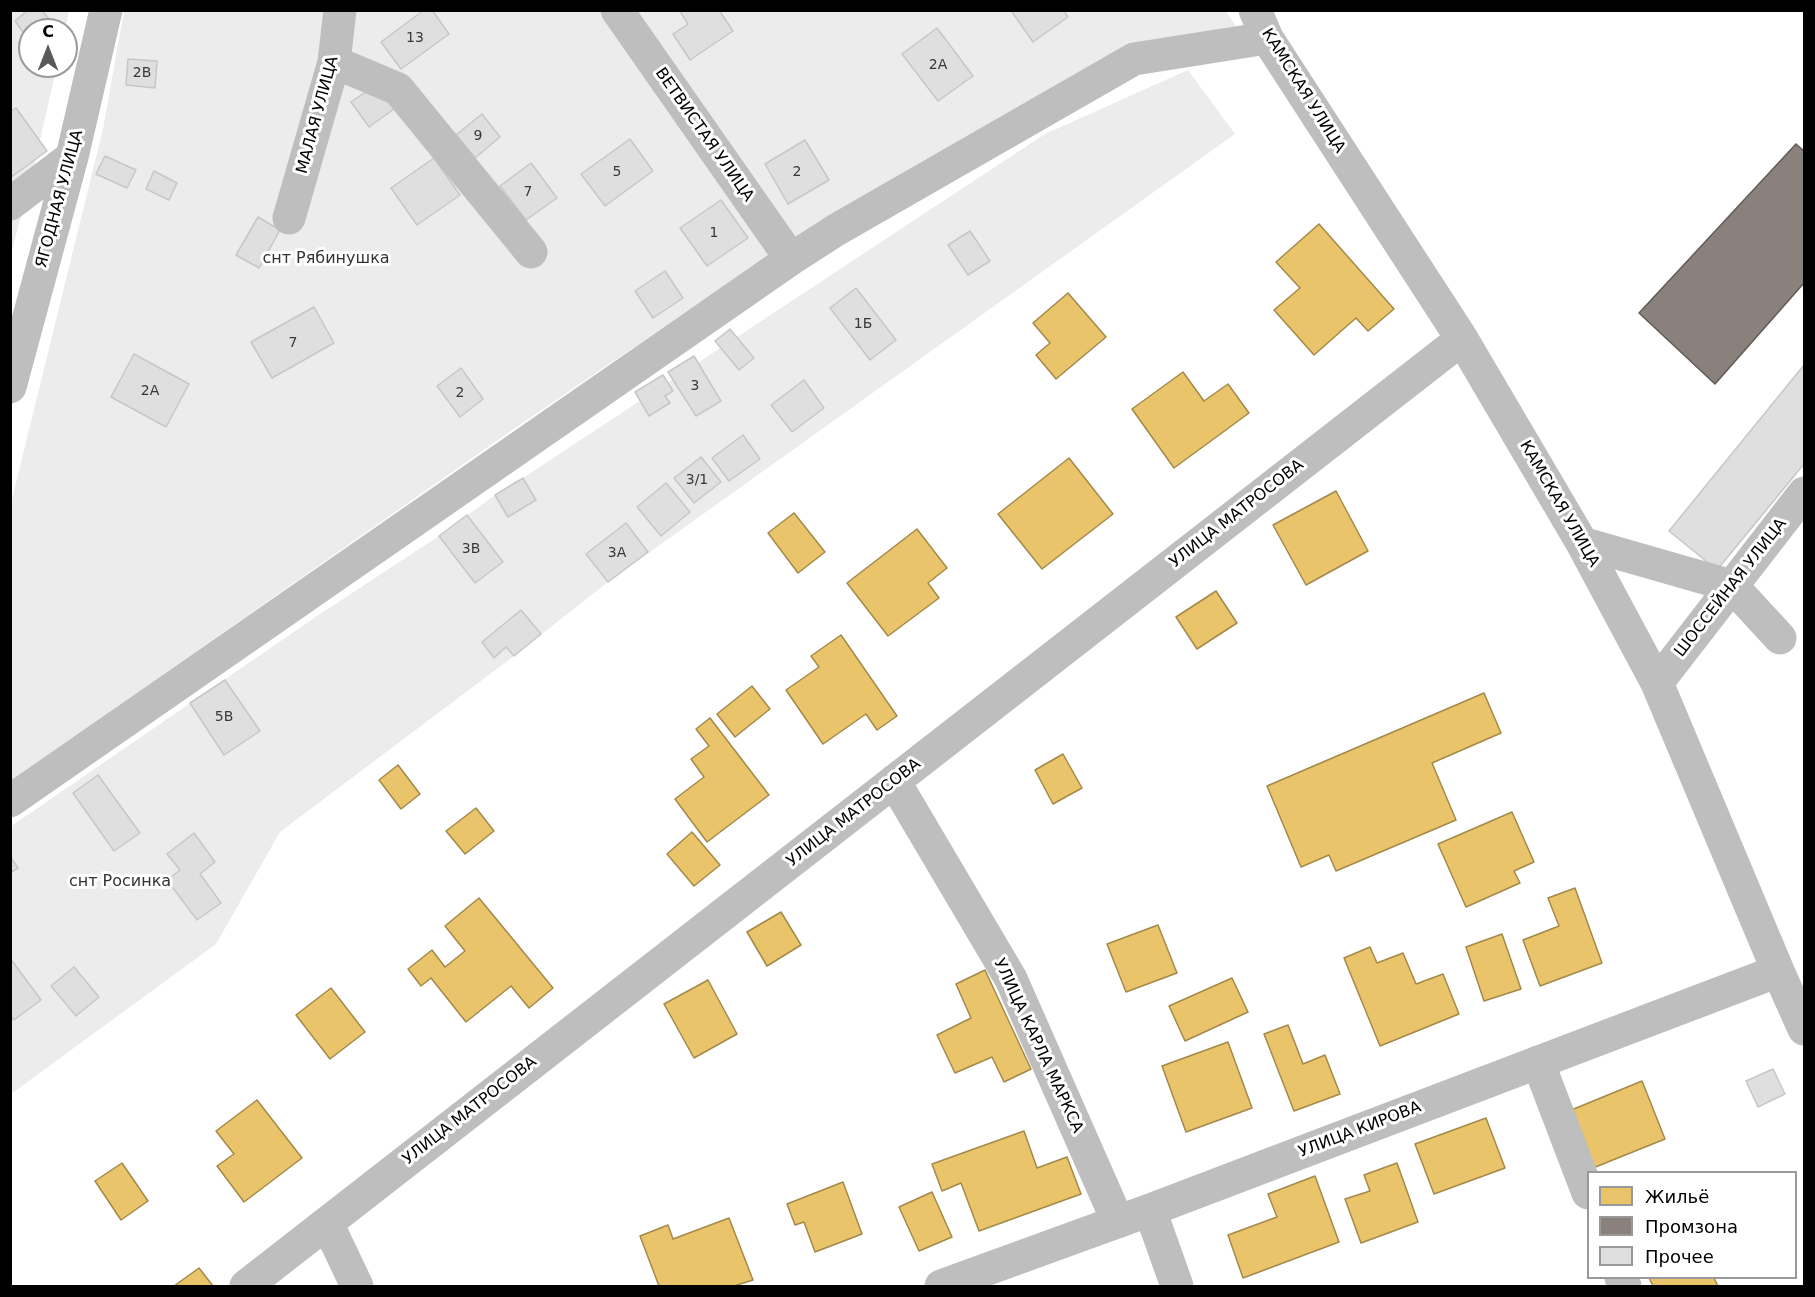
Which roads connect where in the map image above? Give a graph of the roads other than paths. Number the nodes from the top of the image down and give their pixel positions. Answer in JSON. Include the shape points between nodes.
{"nodes":[{"id":1,"x":106,"y":10,"type":"edge"},
{"id":2,"x":340,"y":10,"type":"edge"},
{"id":3,"x":617,"y":10,"type":"edge"},
{"id":4,"x":1261,"y":24,"type":"edge"},
{"id":5,"x":334,"y":63,"type":"junction"},
{"id":6,"x":72,"y":157,"type":"junction"},
{"id":7,"x":10,"y":204,"type":"edge"},
{"id":8,"x":289,"y":218,"type":"dead end"},
{"id":9,"x":531,"y":252,"type":"dead end"},
{"id":10,"x":791,"y":259,"type":"junction"},
{"id":11,"x":1462,"y":339,"type":"junction"},
{"id":12,"x":10,"y":387,"type":"edge"},
{"id":13,"x":1804,"y":493,"type":"edge"},
{"id":14,"x":1582,"y":543,"type":"junction"},
{"id":15,"x":1732,"y":586,"type":"junction"},
{"id":16,"x":1780,"y":639,"type":"dead end"},
{"id":17,"x":1657,"y":683,"type":"junction"},
{"id":18,"x":894,"y":781,"type":"junction"},
{"id":19,"x":10,"y":801,"type":"edge"},
{"id":20,"x":1778,"y":970,"type":"junction"},
{"id":21,"x":1804,"y":1029,"type":"edge"},
{"id":22,"x":1538,"y":1062,"type":"junction"},
{"id":23,"x":1587,"y":1190,"type":"edge"},
{"id":24,"x":1150,"y":1210,"type":"junction"},
{"id":25,"x":1118,"y":1222,"type":"junction"},
{"id":26,"x":327,"y":1223,"type":"junction"},
{"id":27,"x":246,"y":1287,"type":"edge"},
{"id":28,"x":357,"y":1287,"type":"edge"},
{"id":29,"x":941,"y":1287,"type":"edge"},
{"id":30,"x":1177,"y":1287,"type":"edge"}],
"edges":[{"from":1,"to":6,"type":"street","name":"ЯГОДНАЯ УЛИЦА"},
{"from":2,"to":5,"type":"street","name":"МАЛАЯ УЛИЦА"},
{"from":3,"to":10,"type":"street","name":"ВЕТВИСТАЯ УЛИЦА"},
{"from":4,"to":10,"type":"street","via":[[1134,59]]},
{"from":4,"to":11,"type":"street","name":"КАМСКАЯ УЛИЦА"},
{"from":5,"to":8,"type":"street","name":"МАЛАЯ УЛИЦА"},
{"from":5,"to":9,"type":"street","via":[[398,89]]},
{"from":6,"to":7,"type":"street"},
{"from":6,"to":12,"type":"street","name":"ЯГОДНАЯ УЛИЦА"},
{"from":10,"to":19,"type":"street"},
{"from":11,"to":14,"type":"street","name":"КАМСКАЯ УЛИЦА"},
{"from":11,"to":18,"type":"street","name":"УЛИЦА МАТРОСОВА"},
{"from":13,"to":15,"type":"street","name":"ШОССЕЙНАЯ УЛИЦА"},
{"from":14,"to":15,"type":"street"},
{"from":14,"to":17,"type":"street","name":"КАМСКАЯ УЛИЦА"},
{"from":15,"to":16,"type":"street"},
{"from":15,"to":17,"type":"street","name":"ШОССЕЙНАЯ УЛИЦА"},
{"from":17,"to":20,"type":"street","name":"КАМСКАЯ УЛИЦА"},
{"from":18,"to":25,"type":"street","name":"УЛИЦА КАРЛА МАРКСА","via":[[1011,979]]},
{"from":18,"to":26,"type":"street","name":"УЛИЦА МАТРОСОВА"},
{"from":20,"to":21,"type":"street","name":"КАМСКАЯ УЛИЦА"},
{"from":20,"to":22,"type":"street","name":"УЛИЦА КИРОВА"},
{"from":22,"to":23,"type":"street"},
{"from":22,"to":24,"type":"street","name":"УЛИЦА КИРОВА"},
{"from":24,"to":25,"type":"street","name":"УЛИЦА КИРОВА"},
{"from":24,"to":30,"type":"street"},
{"from":25,"to":29,"type":"street","name":"УЛИЦА КИРОВА"},
{"from":26,"to":27,"type":"street","name":"УЛИЦА МАТРОСОВА"},
{"from":26,"to":28,"type":"street"}]}
